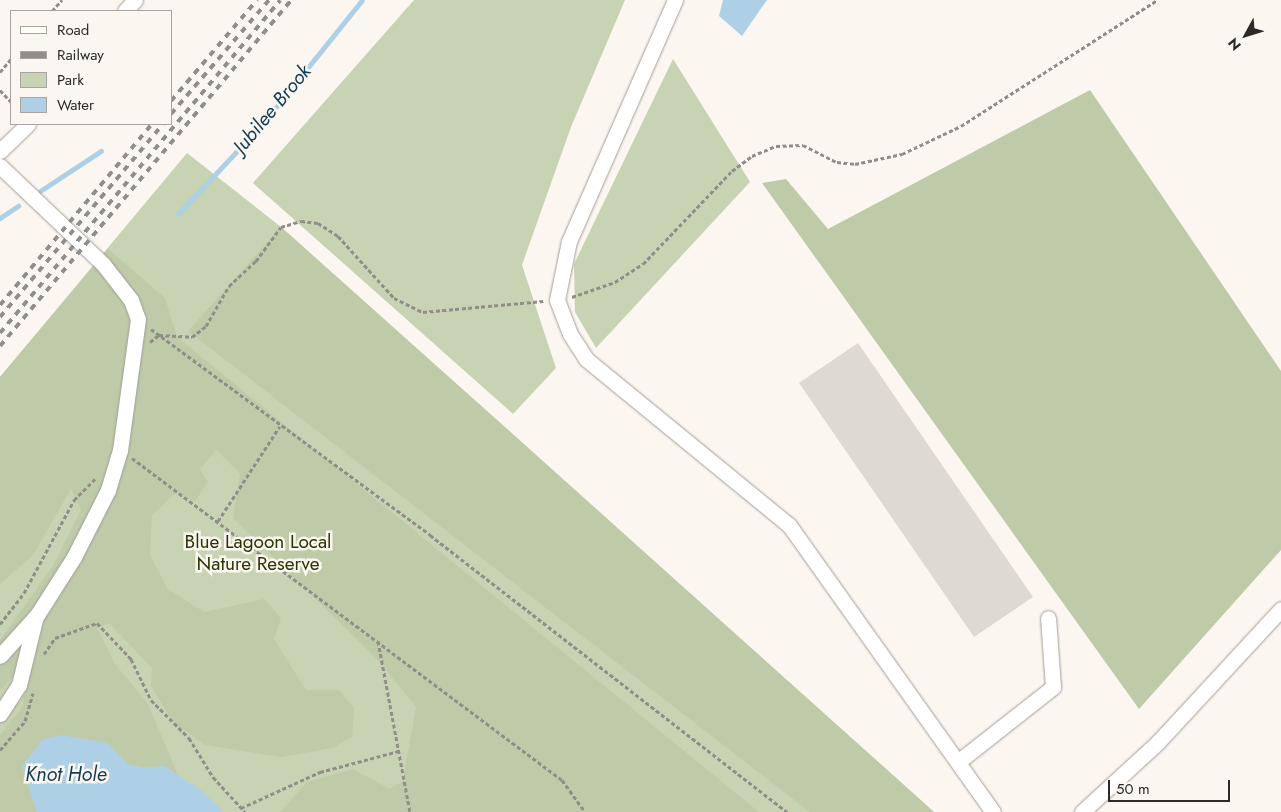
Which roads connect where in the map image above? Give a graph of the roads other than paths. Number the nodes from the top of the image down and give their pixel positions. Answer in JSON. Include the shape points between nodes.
{"nodes":[{"id":1,"x":135,"y":0,"type":"edge"},
{"id":2,"x":675,"y":0,"type":"edge"},
{"id":3,"x":126,"y":10,"type":"edge"},
{"id":4,"x":27,"y":125,"type":"edge"},
{"id":5,"x":0,"y":151,"type":"edge"},
{"id":6,"x":0,"y":166,"type":"edge"},
{"id":7,"x":1281,"y":609,"type":"edge"},
{"id":8,"x":36,"y":615,"type":"junction"},
{"id":9,"x":1048,"y":618,"type":"dead end"},
{"id":10,"x":0,"y":656,"type":"edge"},
{"id":11,"x":0,"y":714,"type":"edge"},
{"id":12,"x":959,"y":761,"type":"junction"},
{"id":13,"x":993,"y":812,"type":"edge"},
{"id":14,"x":1082,"y":812,"type":"edge"}],
"edges":[{"from":1,"to":3,"type":"street"},
{"from":2,"to":12,"type":"street","via":[[569,241],[557,300],[586,359],[789,525]]},
{"from":4,"to":5,"type":"street"},
{"from":6,"to":8,"type":"street","via":[[103,264],[131,300],[138,319],[120,450],[114,469],[74,557]]},
{"from":7,"to":14,"type":"street","via":[[1158,742]]},
{"from":8,"to":10,"type":"street"},
{"from":8,"to":11,"type":"street","via":[[20,685]]},
{"from":9,"to":12,"type":"street","via":[[1053,687]]},
{"from":12,"to":13,"type":"street"}]}
